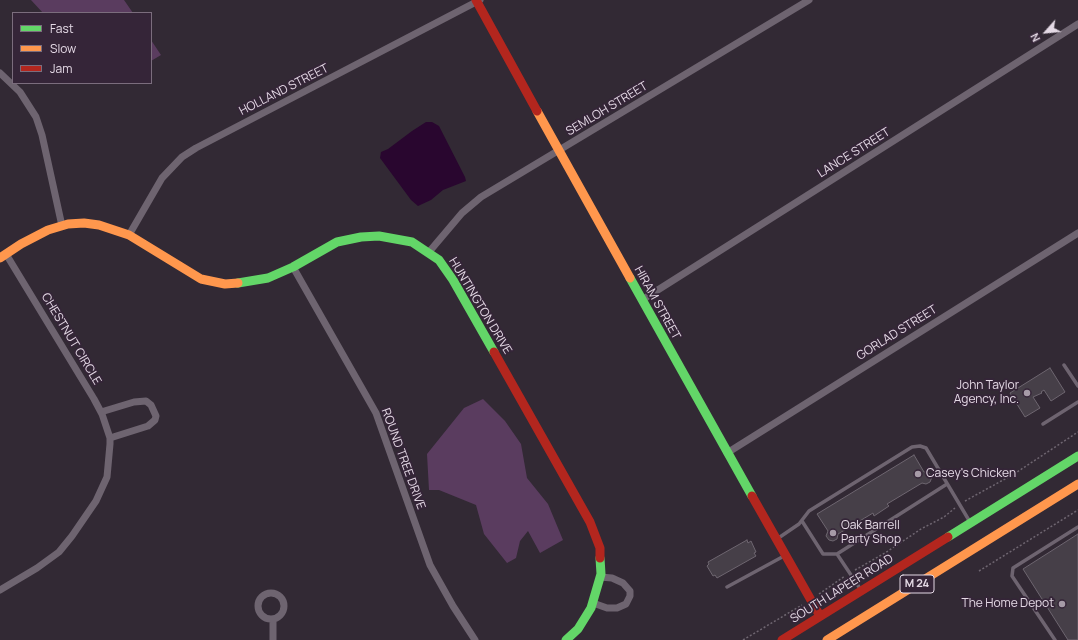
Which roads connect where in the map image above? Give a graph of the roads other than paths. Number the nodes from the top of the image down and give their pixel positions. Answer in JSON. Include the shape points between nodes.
{"nodes":[{"id":1,"x":809,"y":0,"type":"edge"},
{"id":2,"x":478,"y":1,"type":"edge"},
{"id":3,"x":1078,"y":24,"type":"edge"},
{"id":4,"x":0,"y":73,"type":"edge"},
{"id":5,"x":559,"y":151,"type":"junction"},
{"id":6,"x":62,"y":226,"type":"junction"},
{"id":7,"x":1078,"y":233,"type":"edge"},
{"id":8,"x":129,"y":235,"type":"junction"},
{"id":9,"x":429,"y":252,"type":"junction"},
{"id":10,"x":3,"y":256,"type":"edge"},
{"id":11,"x":293,"y":267,"type":"junction"},
{"id":12,"x":642,"y":300,"type":"junction"},
{"id":13,"x":1064,"y":365,"type":"dead end"},
{"id":14,"x":1078,"y":386,"type":"edge"},
{"id":15,"x":1078,"y":402,"type":"edge"},
{"id":16,"x":101,"y":412,"type":"junction"},
{"id":17,"x":1043,"y":424,"type":"dead end"},
{"id":18,"x":110,"y":438,"type":"junction"},
{"id":19,"x":727,"y":453,"type":"junction"},
{"id":20,"x":1077,"y":459,"type":"edge"},
{"id":21,"x":947,"y":484,"type":"junction"},
{"id":22,"x":1078,"y":484,"type":"edge"},
{"id":23,"x":802,"y":521,"type":"junction"},
{"id":24,"x":971,"y":523,"type":"junction"},
{"id":25,"x":1078,"y":527,"type":"edge"},
{"id":26,"x":776,"y":539,"type":"junction"},
{"id":27,"x":837,"y":554,"type":"junction"},
{"id":28,"x":785,"y":555,"type":"junction"},
{"id":29,"x":600,"y":577,"type":"junction"},
{"id":30,"x":727,"y":587,"type":"dead end"},
{"id":31,"x":0,"y":590,"type":"edge"},
{"id":32,"x":861,"y":591,"type":"junction"},
{"id":33,"x":593,"y":603,"type":"junction"},
{"id":34,"x":820,"y":616,"type":"junction"},
{"id":35,"x":272,"y":619,"type":"dead end"},
{"id":36,"x":832,"y":639,"type":"edge"},
{"id":37,"x":273,"y":640,"type":"edge"},
{"id":38,"x":475,"y":640,"type":"edge"},
{"id":39,"x":566,"y":640,"type":"edge"},
{"id":40,"x":782,"y":640,"type":"edge"},
{"id":41,"x":1055,"y":640,"type":"edge"}],
"edges":[{"from":1,"to":5,"type":"street","name":"SEMLOH STREET"},
{"from":2,"to":5,"type":"street","name":"HIRAM STREET"},
{"from":2,"to":8,"type":"street","name":"HOLLAND STREET","via":[[182,156],[162,178]]},
{"from":3,"to":12,"type":"street","name":"LANCE STREET"},
{"from":4,"to":6,"type":"street","via":[[20,92],[36,117]]},
{"from":5,"to":9,"type":"street","name":"SEMLOH STREET","via":[[481,197],[462,213]]},
{"from":5,"to":12,"type":"street","name":"HIRAM STREET"},
{"from":6,"to":8,"type":"street","name":"HUNTINGTON DRIVE","via":[[84,223],[99,225]]},
{"from":6,"to":10,"type":"street","name":"HUNTINGTON DRIVE","via":[[48,230]]},
{"from":7,"to":19,"type":"street","name":"GORLAD STREET"},
{"from":8,"to":11,"type":"street","name":"HUNTINGTON DRIVE","via":[[201,278],[225,284],[268,278]]},
{"from":9,"to":11,"type":"street","name":"HUNTINGTON DRIVE","via":[[412,242],[399,239],[361,237],[337,242]]},
{"from":9,"to":29,"type":"street","name":"HUNTINGTON DRIVE","via":[[439,260],[453,280],[590,522],[600,548]]},
{"from":10,"to":16,"type":"street","name":"CHESTNUT CIRCLE"},
{"from":11,"to":38,"type":"street","name":"ROUND TREE DRIVE","via":[[376,414],[430,565]]},
{"from":12,"to":19,"type":"street","name":"HIRAM STREET"},
{"from":13,"to":14,"type":"lane"},
{"from":15,"to":17,"type":"lane"},
{"from":16,"to":18,"type":"street","name":"CHESTNUT CIRCLE"},
{"from":16,"to":18,"type":"street","via":[[146,401],[156,416],[148,426]]},
{"from":18,"to":31,"type":"street","name":"CHESTNUT CIRCLE","via":[[107,477],[96,501],[72,536],[54,556]]},
{"from":19,"to":26,"type":"street","name":"HIRAM STREET"},
{"from":20,"to":24,"type":"street","name":"SOUTH LAPEER ROAD","number":"M 24"},
{"from":21,"to":23,"type":"lane","via":[[926,448],[912,447],[809,511]]},
{"from":21,"to":24,"type":"lane"},
{"from":21,"to":27,"type":"lane"},
{"from":22,"to":36,"type":"street","number":"M 24"},
{"from":23,"to":26,"type":"lane"},
{"from":23,"to":27,"type":"lane","via":[[823,554]]},
{"from":24,"to":32,"type":"street","name":"SOUTH LAPEER ROAD","number":"M 24"},
{"from":25,"to":41,"type":"lane","via":[[1013,568],[1012,576]]},
{"from":26,"to":28,"type":"street","name":"HIRAM STREET"},
{"from":27,"to":32,"type":"lane"},
{"from":28,"to":30,"type":"lane"},
{"from":28,"to":34,"type":"street","name":"HIRAM STREET"},
{"from":29,"to":33,"type":"street","name":"HUNTINGTON DRIVE"},
{"from":29,"to":33,"type":"street","via":[[612,578],[623,583],[630,591],[630,596],[626,604],[617,608],[607,608]]},
{"from":32,"to":34,"type":"street","name":"SOUTH LAPEER ROAD","number":"M 24"},
{"from":33,"to":39,"type":"street","name":"HUNTINGTON DRIVE","via":[[578,629]]},
{"from":34,"to":40,"type":"street","name":"SOUTH LAPEER ROAD","number":"M 24"},
{"from":35,"to":37,"type":"street"}]}
